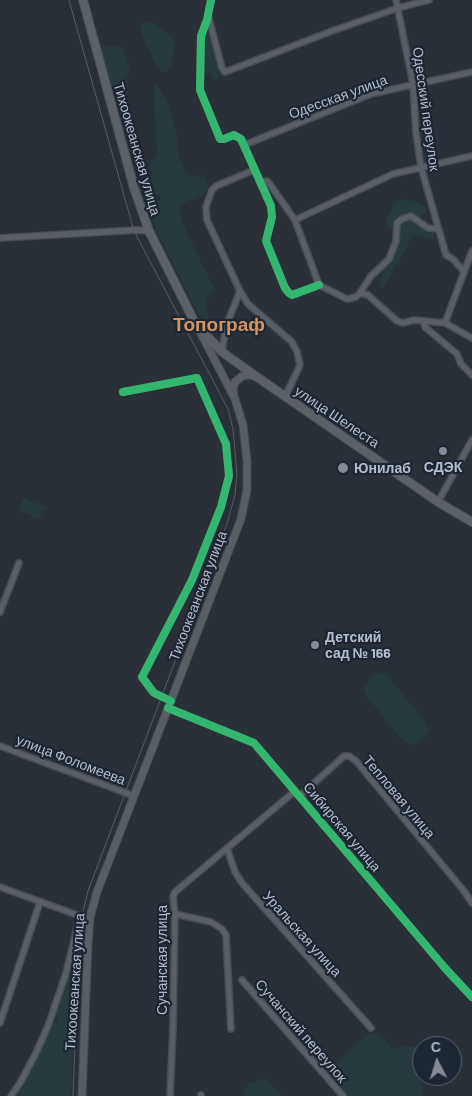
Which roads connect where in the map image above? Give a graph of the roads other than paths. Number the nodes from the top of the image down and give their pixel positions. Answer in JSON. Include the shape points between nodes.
{"nodes":[{"id":1,"x":83,"y":0,"type":"edge"},
{"id":2,"x":210,"y":0,"type":"edge"},
{"id":3,"x":396,"y":0,"type":"edge"},
{"id":4,"x":429,"y":0,"type":"edge"},
{"id":5,"x":398,"y":8,"type":"junction"},
{"id":6,"x":208,"y":14,"type":"junction"},
{"id":7,"x":472,"y":72,"type":"edge"},
{"id":8,"x":413,"y":84,"type":"junction"},
{"id":9,"x":244,"y":145,"type":"junction"},
{"id":10,"x":472,"y":156,"type":"edge"},
{"id":11,"x":422,"y":167,"type":"junction"},
{"id":12,"x":254,"y":170,"type":"junction"},
{"id":13,"x":260,"y":182,"type":"junction"},
{"id":14,"x":295,"y":220,"type":"junction"},
{"id":15,"x":438,"y":228,"type":"junction"},
{"id":16,"x":149,"y":231,"type":"junction"},
{"id":17,"x":0,"y":238,"type":"edge"},
{"id":18,"x":472,"y":251,"type":"edge"},
{"id":19,"x":464,"y":272,"type":"junction"},
{"id":20,"x":319,"y":285,"type":"junction"},
{"id":21,"x":240,"y":291,"type":"junction"},
{"id":22,"x":360,"y":293,"type":"junction"},
{"id":23,"x":422,"y":321,"type":"junction"},
{"id":24,"x":195,"y":323,"type":"junction"},
{"id":25,"x":445,"y":323,"type":"junction"},
{"id":26,"x":472,"y":338,"type":"edge"},
{"id":27,"x":222,"y":352,"type":"junction"},
{"id":28,"x":472,"y":375,"type":"edge"},
{"id":29,"x":257,"y":377,"type":"junction"},
{"id":30,"x":123,"y":392,"type":"dead end"},
{"id":31,"x":285,"y":397,"type":"junction"},
{"id":32,"x":235,"y":399,"type":"junction"},
{"id":33,"x":472,"y":440,"type":"edge"},
{"id":34,"x":438,"y":502,"type":"junction"},
{"id":35,"x":472,"y":522,"type":"edge"},
{"id":36,"x":19,"y":563,"type":"dead end"},
{"id":37,"x":0,"y":612,"type":"edge"},
{"id":38,"x":170,"y":704,"type":"junction"},
{"id":39,"x":0,"y":746,"type":"edge"},
{"id":40,"x":295,"y":791,"type":"junction"},
{"id":41,"x":134,"y":796,"type":"junction"},
{"id":42,"x":300,"y":796,"type":"junction"},
{"id":43,"x":227,"y":848,"type":"junction"},
{"id":44,"x":0,"y":887,"type":"edge"},
{"id":45,"x":40,"y":902,"type":"junction"},
{"id":46,"x":472,"y":903,"type":"edge"},
{"id":47,"x":175,"y":914,"type":"junction"},
{"id":48,"x":80,"y":916,"type":"junction"},
{"id":49,"x":90,"y":917,"type":"junction"},
{"id":50,"x":242,"y":980,"type":"dead end"},
{"id":51,"x":472,"y":997,"type":"edge"},
{"id":52,"x":0,"y":1023,"type":"edge"},
{"id":53,"x":231,"y":1028,"type":"dead end"},
{"id":54,"x":371,"y":1028,"type":"dead end"},
{"id":55,"x":10,"y":1096,"type":"edge"},
{"id":56,"x":82,"y":1096,"type":"edge"},
{"id":57,"x":170,"y":1096,"type":"edge"},
{"id":58,"x":342,"y":1096,"type":"edge"}],
"edges":[{"from":1,"to":16,"type":"main road","name":"Тихоокеанская улица","via":[[134,188]]},
{"from":2,"to":6,"type":"street"},
{"from":3,"to":5,"type":"street","name":"Одесский переулок"},
{"from":4,"to":5,"type":"street"},
{"from":5,"to":6,"type":"street","via":[[225,72]]},
{"from":5,"to":8,"type":"street","name":"Одесский переулок"},
{"from":6,"to":9,"type":"street","via":[[200,41],[200,90],[220,139],[237,136]]},
{"from":7,"to":8,"type":"street","name":"Одесская улица"},
{"from":8,"to":9,"type":"street","name":"Одесская улица","via":[[371,94]]},
{"from":8,"to":11,"type":"street","name":"Одесский переулок"},
{"from":9,"to":12,"type":"street"},
{"from":10,"to":11,"type":"street"},
{"from":11,"to":14,"type":"street","via":[[393,174]]},
{"from":11,"to":15,"type":"street","name":"Одесский переулок"},
{"from":12,"to":13,"type":"street"},
{"from":12,"to":21,"type":"street","via":[[216,186],[206,208],[207,220]]},
{"from":13,"to":14,"type":"street","via":[[269,182]]},
{"from":13,"to":20,"type":"street","via":[[272,211],[267,247],[285,288],[292,295]]},
{"from":14,"to":20,"type":"street"},
{"from":15,"to":19,"type":"street","name":"Одесский переулок","via":[[446,254]]},
{"from":15,"to":22,"type":"street","via":[[428,228],[411,216],[402,218],[397,223],[391,254]]},
{"from":16,"to":17,"type":"street"},
{"from":16,"to":24,"type":"main road","name":"Тихоокеанская улица"},
{"from":18,"to":19,"type":"street"},
{"from":19,"to":25,"type":"street"},
{"from":20,"to":22,"type":"street","via":[[347,299]]},
{"from":21,"to":27,"type":"street","via":[[226,326]]},
{"from":21,"to":31,"type":"street","via":[[254,310],[292,341],[297,351],[300,365]]},
{"from":22,"to":23,"type":"street","via":[[368,295],[397,321]]},
{"from":23,"to":25,"type":"street"},
{"from":23,"to":28,"type":"street","via":[[457,354],[461,364]]},
{"from":24,"to":27,"type":"main road","name":"улица Шелеста"},
{"from":24,"to":32,"type":"main road","name":"Тихоокеанская улица"},
{"from":25,"to":26,"type":"street"},
{"from":27,"to":29,"type":"main road","name":"улица Шелеста"},
{"from":29,"to":31,"type":"main road","name":"улица Шелеста"},
{"from":29,"to":32,"type":"main road","via":[[242,376],[235,382]]},
{"from":30,"to":38,"type":"street","name":"Сибирская улица","via":[[197,378],[226,444],[229,476],[221,507],[192,580],[142,676],[154,693]]},
{"from":31,"to":34,"type":"main road","name":"улица Шелеста"},
{"from":32,"to":38,"type":"main road","name":"Тихоокеанская улица","via":[[243,425],[247,461],[241,519]]},
{"from":33,"to":34,"type":"street"},
{"from":34,"to":35,"type":"main road","name":"улица Шелеста"},
{"from":36,"to":37,"type":"street"},
{"from":38,"to":40,"type":"street","name":"Сибирская улица","via":[[254,743]]},
{"from":38,"to":41,"type":"main road","name":"Тихоокеанская улица"},
{"from":39,"to":41,"type":"street","name":"улица Фоломеева"},
{"from":40,"to":42,"type":"street","name":"Сибирская улица"},
{"from":40,"to":43,"type":"street","name":"Сучанская улица"},
{"from":41,"to":49,"type":"main road","name":"Тихоокеанская улица"},
{"from":42,"to":46,"type":"street","name":"Тепловая улица","via":[[344,756],[349,756]]},
{"from":42,"to":51,"type":"street","name":"Сибирская улица"},
{"from":43,"to":47,"type":"street","name":"Сучанская улица","via":[[175,892]]},
{"from":43,"to":54,"type":"street","name":"Уральская улица","via":[[242,883]]},
{"from":44,"to":45,"type":"street"},
{"from":45,"to":48,"type":"street"},
{"from":45,"to":52,"type":"street"},
{"from":47,"to":53,"type":"street","via":[[211,922],[226,935]]},
{"from":47,"to":57,"type":"street","name":"Сучанская улица"},
{"from":48,"to":49,"type":"street"},
{"from":48,"to":55,"type":"street","via":[[48,1026],[20,1083]]},
{"from":49,"to":56,"type":"main road","name":"Тихоокеанская улица"},
{"from":50,"to":58,"type":"street","name":"Сучанский переулок"}]}
